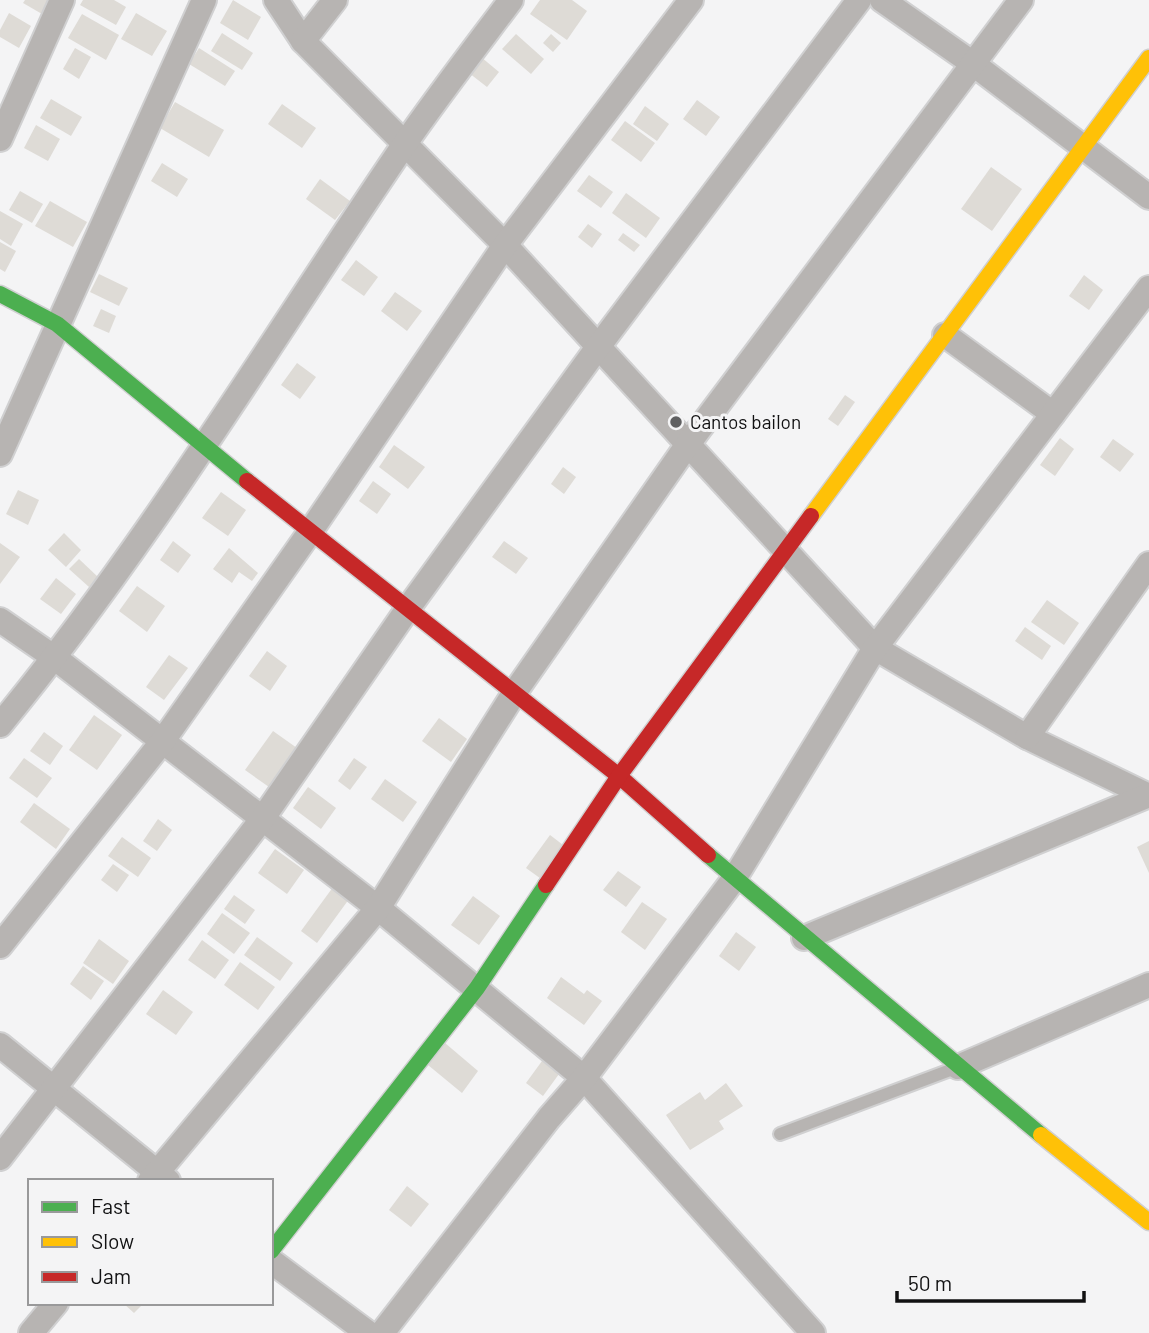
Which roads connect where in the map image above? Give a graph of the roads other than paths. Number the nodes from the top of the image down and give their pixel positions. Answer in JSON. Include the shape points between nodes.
{"nodes":[{"id":1,"x":62,"y":0,"type":"edge"},
{"id":2,"x":204,"y":0,"type":"edge"},
{"id":3,"x":276,"y":0,"type":"edge"},
{"id":4,"x":335,"y":0,"type":"edge"},
{"id":5,"x":511,"y":0,"type":"edge"},
{"id":6,"x":691,"y":0,"type":"edge"},
{"id":7,"x":859,"y":0,"type":"edge"},
{"id":8,"x":882,"y":0,"type":"edge"},
{"id":9,"x":1021,"y":0,"type":"edge"},
{"id":10,"x":303,"y":41,"type":"junction"},
{"id":11,"x":1149,"y":58,"type":"edge"},
{"id":12,"x":972,"y":63,"type":"junction"},
{"id":13,"x":0,"y":139,"type":"edge"},
{"id":14,"x":405,"y":143,"type":"junction"},
{"id":15,"x":1083,"y":147,"type":"junction"},
{"id":16,"x":1149,"y":197,"type":"edge"},
{"id":17,"x":505,"y":245,"type":"junction"},
{"id":18,"x":1149,"y":288,"type":"edge"},
{"id":19,"x":0,"y":294,"type":"edge"},
{"id":20,"x":57,"y":324,"type":"junction"},
{"id":21,"x":945,"y":335,"type":"junction"},
{"id":22,"x":598,"y":347,"type":"junction"},
{"id":23,"x":1053,"y":414,"type":"junction"},
{"id":24,"x":688,"y":444,"type":"junction"},
{"id":25,"x":203,"y":447,"type":"junction"},
{"id":26,"x":0,"y":454,"type":"edge"},
{"id":27,"x":310,"y":532,"type":"junction"},
{"id":28,"x":786,"y":551,"type":"junction"},
{"id":29,"x":1149,"y":564,"type":"edge"},
{"id":30,"x":409,"y":607,"type":"junction"},
{"id":31,"x":0,"y":620,"type":"edge"},
{"id":32,"x":875,"y":648,"type":"junction"},
{"id":33,"x":55,"y":659,"type":"junction"},
{"id":34,"x":515,"y":692,"type":"junction"},
{"id":35,"x":0,"y":725,"type":"edge"},
{"id":36,"x":1027,"y":737,"type":"junction"},
{"id":37,"x":162,"y":742,"type":"junction"},
{"id":38,"x":619,"y":776,"type":"junction"},
{"id":39,"x":1149,"y":795,"type":"edge"},
{"id":40,"x":263,"y":818,"type":"junction"},
{"id":41,"x":734,"y":878,"type":"junction"},
{"id":42,"x":378,"y":908,"type":"junction"},
{"id":43,"x":804,"y":938,"type":"junction"},
{"id":44,"x":0,"y":946,"type":"edge"},
{"id":45,"x":1149,"y":985,"type":"edge"},
{"id":46,"x":477,"y":988,"type":"junction"},
{"id":47,"x":0,"y":1045,"type":"edge"},
{"id":48,"x":958,"y":1067,"type":"junction"},
{"id":49,"x":584,"y":1078,"type":"junction"},
{"id":50,"x":56,"y":1087,"type":"junction"},
{"id":51,"x":780,"y":1134,"type":"dead end"},
{"id":52,"x":0,"y":1158,"type":"edge"},
{"id":53,"x":158,"y":1178,"type":"edge"},
{"id":54,"x":1149,"y":1222,"type":"edge"},
{"id":55,"x":273,"y":1248,"type":"edge"},
{"id":56,"x":273,"y":1262,"type":"edge"},
{"id":57,"x":54,"y":1305,"type":"edge"},
{"id":58,"x":31,"y":1333,"type":"edge"},
{"id":59,"x":368,"y":1333,"type":"edge"},
{"id":60,"x":382,"y":1333,"type":"edge"},
{"id":61,"x":813,"y":1333,"type":"edge"}],
"edges":[{"from":1,"to":13,"type":"street"},
{"from":2,"to":20,"type":"street"},
{"from":3,"to":10,"type":"street"},
{"from":4,"to":10,"type":"street"},
{"from":5,"to":14,"type":"street"},
{"from":6,"to":17,"type":"street"},
{"from":7,"to":22,"type":"street"},
{"from":8,"to":12,"type":"street"},
{"from":9,"to":12,"type":"street"},
{"from":10,"to":14,"type":"street"},
{"from":11,"to":15,"type":"street"},
{"from":12,"to":15,"type":"street"},
{"from":12,"to":24,"type":"street"},
{"from":14,"to":17,"type":"street"},
{"from":14,"to":25,"type":"street"},
{"from":15,"to":16,"type":"street"},
{"from":15,"to":21,"type":"street"},
{"from":17,"to":22,"type":"street"},
{"from":17,"to":27,"type":"street"},
{"from":18,"to":23,"type":"street"},
{"from":19,"to":20,"type":"street"},
{"from":20,"to":25,"type":"street"},
{"from":20,"to":26,"type":"street"},
{"from":21,"to":23,"type":"street"},
{"from":21,"to":28,"type":"street"},
{"from":22,"to":24,"type":"street"},
{"from":22,"to":30,"type":"street"},
{"from":23,"to":32,"type":"street"},
{"from":24,"to":28,"type":"street"},
{"from":24,"to":34,"type":"street"},
{"from":25,"to":27,"type":"street"},
{"from":25,"to":33,"type":"street"},
{"from":27,"to":30,"type":"street"},
{"from":27,"to":37,"type":"street"},
{"from":28,"to":32,"type":"street"},
{"from":28,"to":38,"type":"street"},
{"from":29,"to":36,"type":"street"},
{"from":30,"to":34,"type":"street"},
{"from":30,"to":40,"type":"street"},
{"from":31,"to":33,"type":"street"},
{"from":32,"to":36,"type":"street"},
{"from":32,"to":41,"type":"street"},
{"from":33,"to":35,"type":"street"},
{"from":33,"to":37,"type":"street"},
{"from":34,"to":38,"type":"street"},
{"from":34,"to":42,"type":"street"},
{"from":36,"to":39,"type":"street"},
{"from":37,"to":40,"type":"street"},
{"from":37,"to":44,"type":"street"},
{"from":38,"to":41,"type":"street"},
{"from":38,"to":46,"type":"street"},
{"from":39,"to":43,"type":"street"},
{"from":40,"to":42,"type":"street"},
{"from":40,"to":50,"type":"street"},
{"from":41,"to":43,"type":"street"},
{"from":41,"to":49,"type":"street"},
{"from":42,"to":46,"type":"street"},
{"from":42,"to":53,"type":"street"},
{"from":43,"to":48,"type":"street"},
{"from":45,"to":48,"type":"street"},
{"from":46,"to":49,"type":"street"},
{"from":46,"to":55,"type":"street"},
{"from":47,"to":50,"type":"street"},
{"from":48,"to":51,"type":"lane"},
{"from":48,"to":54,"type":"street"},
{"from":49,"to":60,"type":"street"},
{"from":49,"to":61,"type":"street"},
{"from":50,"to":52,"type":"street"},
{"from":50,"to":53,"type":"street"},
{"from":56,"to":59,"type":"street"},
{"from":57,"to":58,"type":"street"}]}
